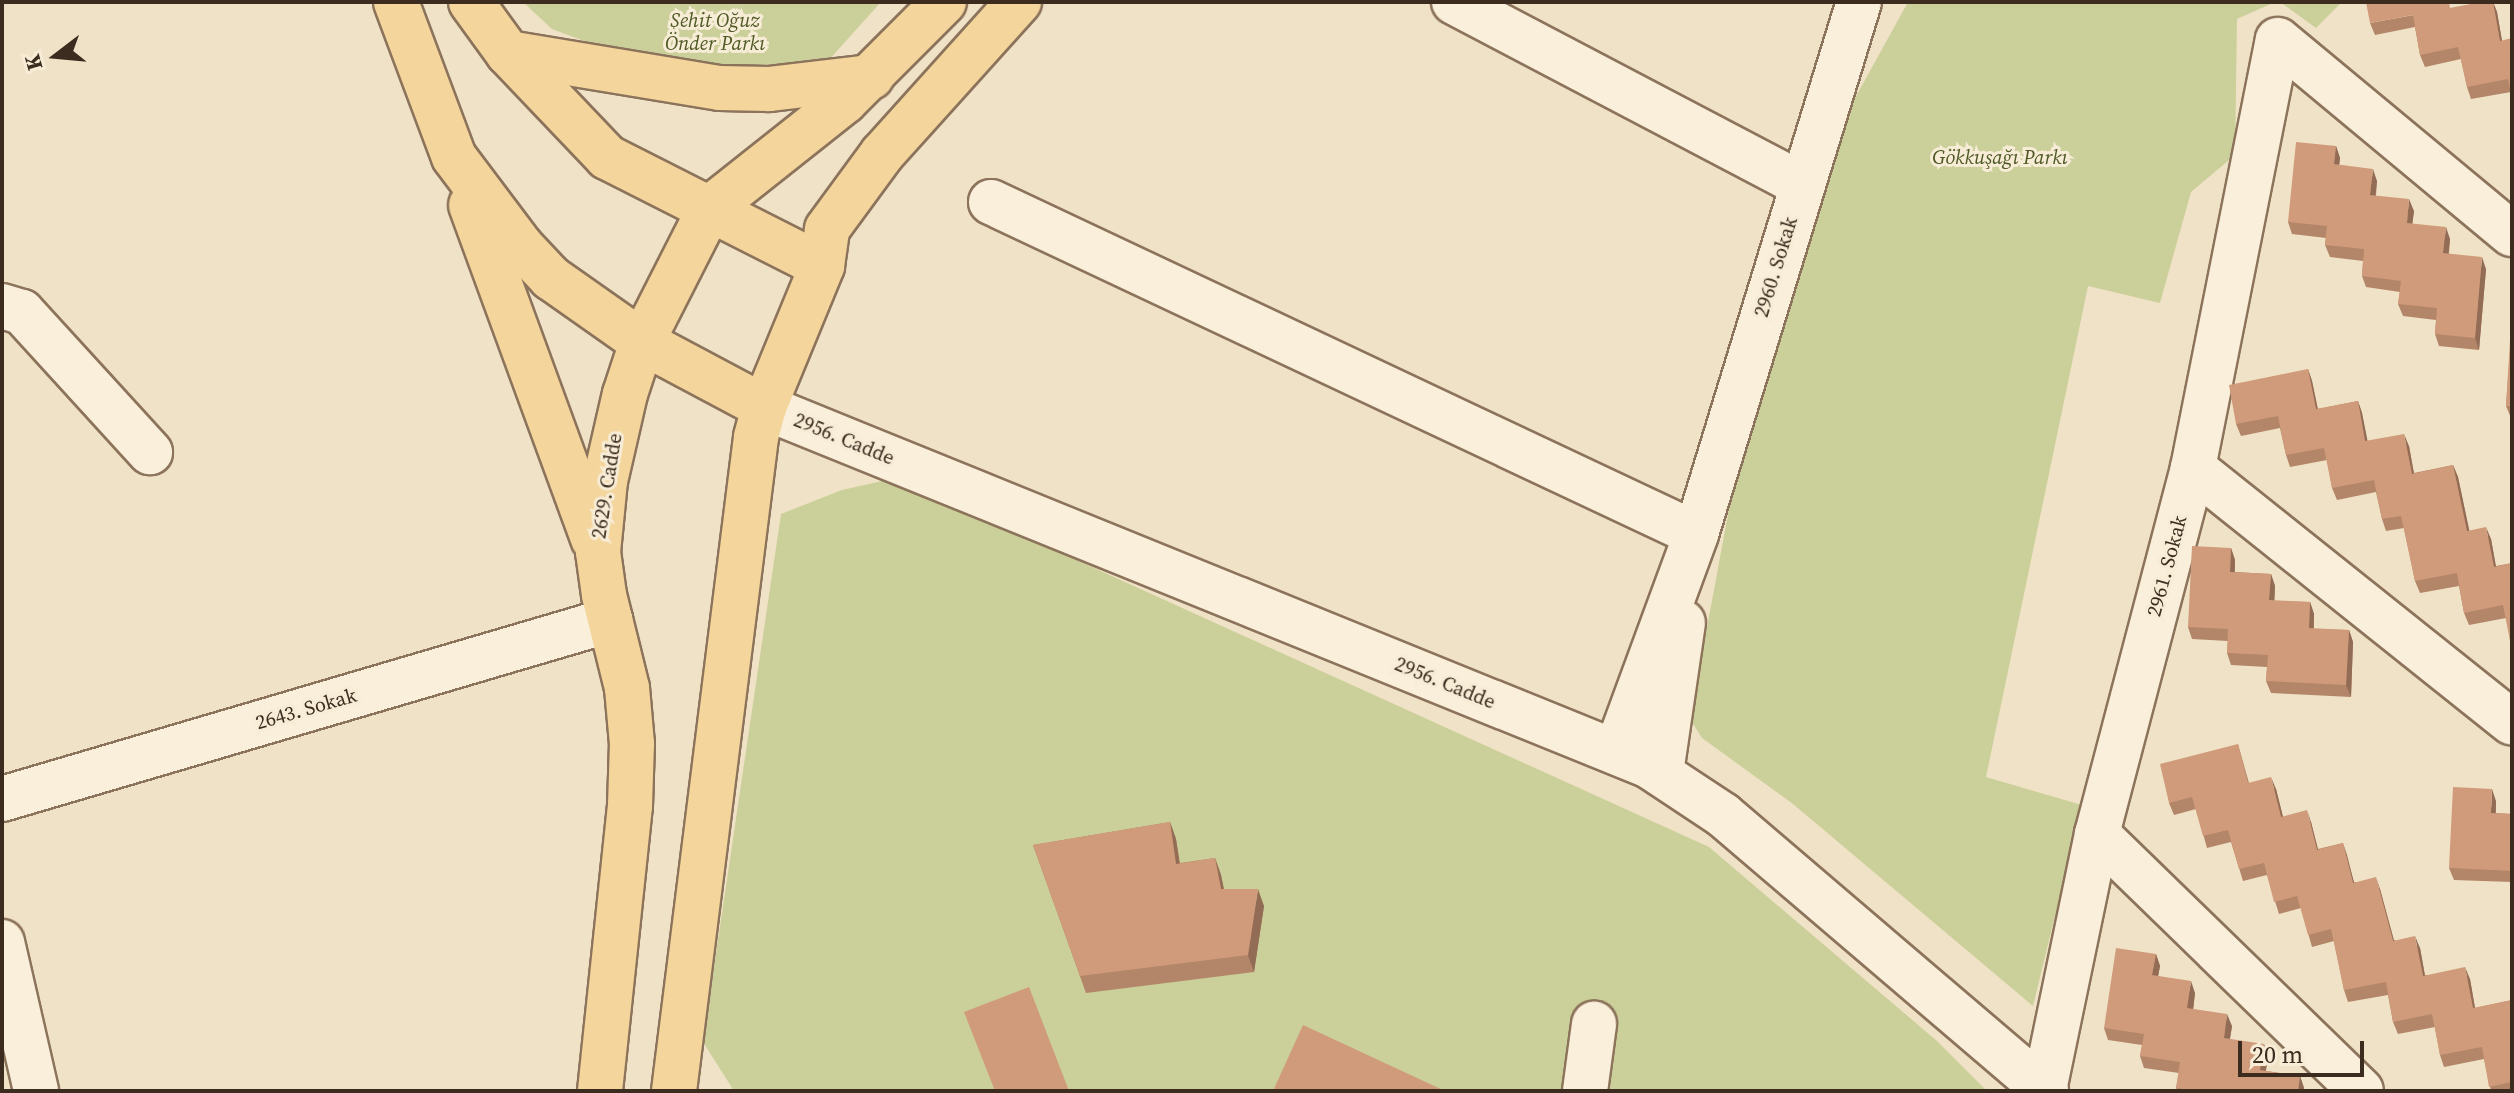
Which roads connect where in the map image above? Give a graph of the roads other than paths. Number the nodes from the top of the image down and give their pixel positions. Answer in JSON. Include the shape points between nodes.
{"nodes":[{"id":1,"x":396,"y":2,"type":"edge"},
{"id":2,"x":471,"y":2,"type":"edge"},
{"id":3,"x":944,"y":2,"type":"edge"},
{"id":4,"x":1019,"y":2,"type":"edge"},
{"id":5,"x":1454,"y":2,"type":"edge"},
{"id":6,"x":1859,"y":2,"type":"edge"},
{"id":7,"x":508,"y":53,"type":"junction"},
{"id":8,"x":871,"y":77,"type":"junction"},
{"id":9,"x":454,"y":157,"type":"junction"},
{"id":10,"x":1801,"y":184,"type":"junction"},
{"id":11,"x":991,"y":202,"type":"dead end"},
{"id":12,"x":710,"y":208,"type":"junction"},
{"id":13,"x":2512,"y":234,"type":"edge"},
{"id":14,"x":822,"y":266,"type":"junction"},
{"id":15,"x":2,"y":306,"type":"edge"},
{"id":16,"x":642,"y":342,"type":"junction"},
{"id":17,"x":764,"y":407,"type":"junction"},
{"id":18,"x":150,"y":452,"type":"dead end"},
{"id":19,"x":2193,"y":468,"type":"junction"},
{"id":20,"x":1696,"y":534,"type":"junction"},
{"id":21,"x":598,"y":552,"type":"junction"},
{"id":22,"x":610,"y":620,"type":"junction"},
{"id":23,"x":2512,"y":723,"type":"edge"},
{"id":24,"x":1616,"y":752,"type":"junction"},
{"id":25,"x":1661,"y":773,"type":"junction"},
{"id":26,"x":2,"y":799,"type":"edge"},
{"id":27,"x":2097,"y":834,"type":"junction"},
{"id":28,"x":2,"y":942,"type":"edge"},
{"id":29,"x":1594,"y":1024,"type":"dead end"},
{"id":30,"x":2045,"y":1090,"type":"edge"},
{"id":31,"x":36,"y":1091,"type":"edge"},
{"id":32,"x":600,"y":1091,"type":"edge"},
{"id":33,"x":674,"y":1091,"type":"edge"},
{"id":34,"x":1585,"y":1091,"type":"edge"},
{"id":35,"x":2361,"y":1091,"type":"edge"}],
"edges":[{"from":1,"to":9,"type":"main road"},
{"from":2,"to":7,"type":"main road"},
{"from":3,"to":8,"type":"main road","name":"2629. Cadde"},
{"from":4,"to":14,"type":"main road","via":[[861,181],[827,229]]},
{"from":5,"to":10,"type":"street"},
{"from":6,"to":10,"type":"street","name":"2960. Sokak"},
{"from":7,"to":8,"type":"main road","via":[[720,88],[769,89]]},
{"from":7,"to":12,"type":"main road","via":[[607,157]]},
{"from":8,"to":12,"type":"main road","name":"2629. Cadde"},
{"from":9,"to":16,"type":"main road","via":[[494,214],[551,278]]},
{"from":9,"to":21,"type":"main road"},
{"from":10,"to":20,"type":"street","name":"2960. Sokak"},
{"from":11,"to":20,"type":"street"},
{"from":12,"to":14,"type":"main road"},
{"from":12,"to":16,"type":"main road","name":"2629. Cadde"},
{"from":13,"to":19,"type":"street","name":"2961. Sokak","via":[[2278,40]]},
{"from":14,"to":17,"type":"main road"},
{"from":15,"to":18,"type":"street","via":[[22,312]]},
{"from":16,"to":17,"type":"main road"},
{"from":16,"to":21,"type":"main road","name":"2629. Cadde","via":[[613,437]]},
{"from":17,"to":24,"type":"street","name":"2956. Cadde"},
{"from":17,"to":33,"type":"main road","via":[[756,437]]},
{"from":19,"to":23,"type":"street"},
{"from":19,"to":27,"type":"street","name":"2961. Sokak"},
{"from":20,"to":24,"type":"street","name":"2960. Sokak"},
{"from":20,"to":25,"type":"street","name":"2960. Sokak"},
{"from":21,"to":22,"type":"main road","name":"2629. Cadde"},
{"from":22,"to":26,"type":"street","name":"2643. Sokak"},
{"from":22,"to":32,"type":"main road","name":"2629. Cadde","via":[[627,688],[631,773]]},
{"from":24,"to":25,"type":"street","name":"2956. Cadde"},
{"from":25,"to":30,"type":"street","name":"2956. Cadde","via":[[1723,815]]},
{"from":27,"to":30,"type":"street","name":"2961. Sokak"},
{"from":27,"to":35,"type":"street"},
{"from":28,"to":31,"type":"street"},
{"from":29,"to":34,"type":"street"}]}
